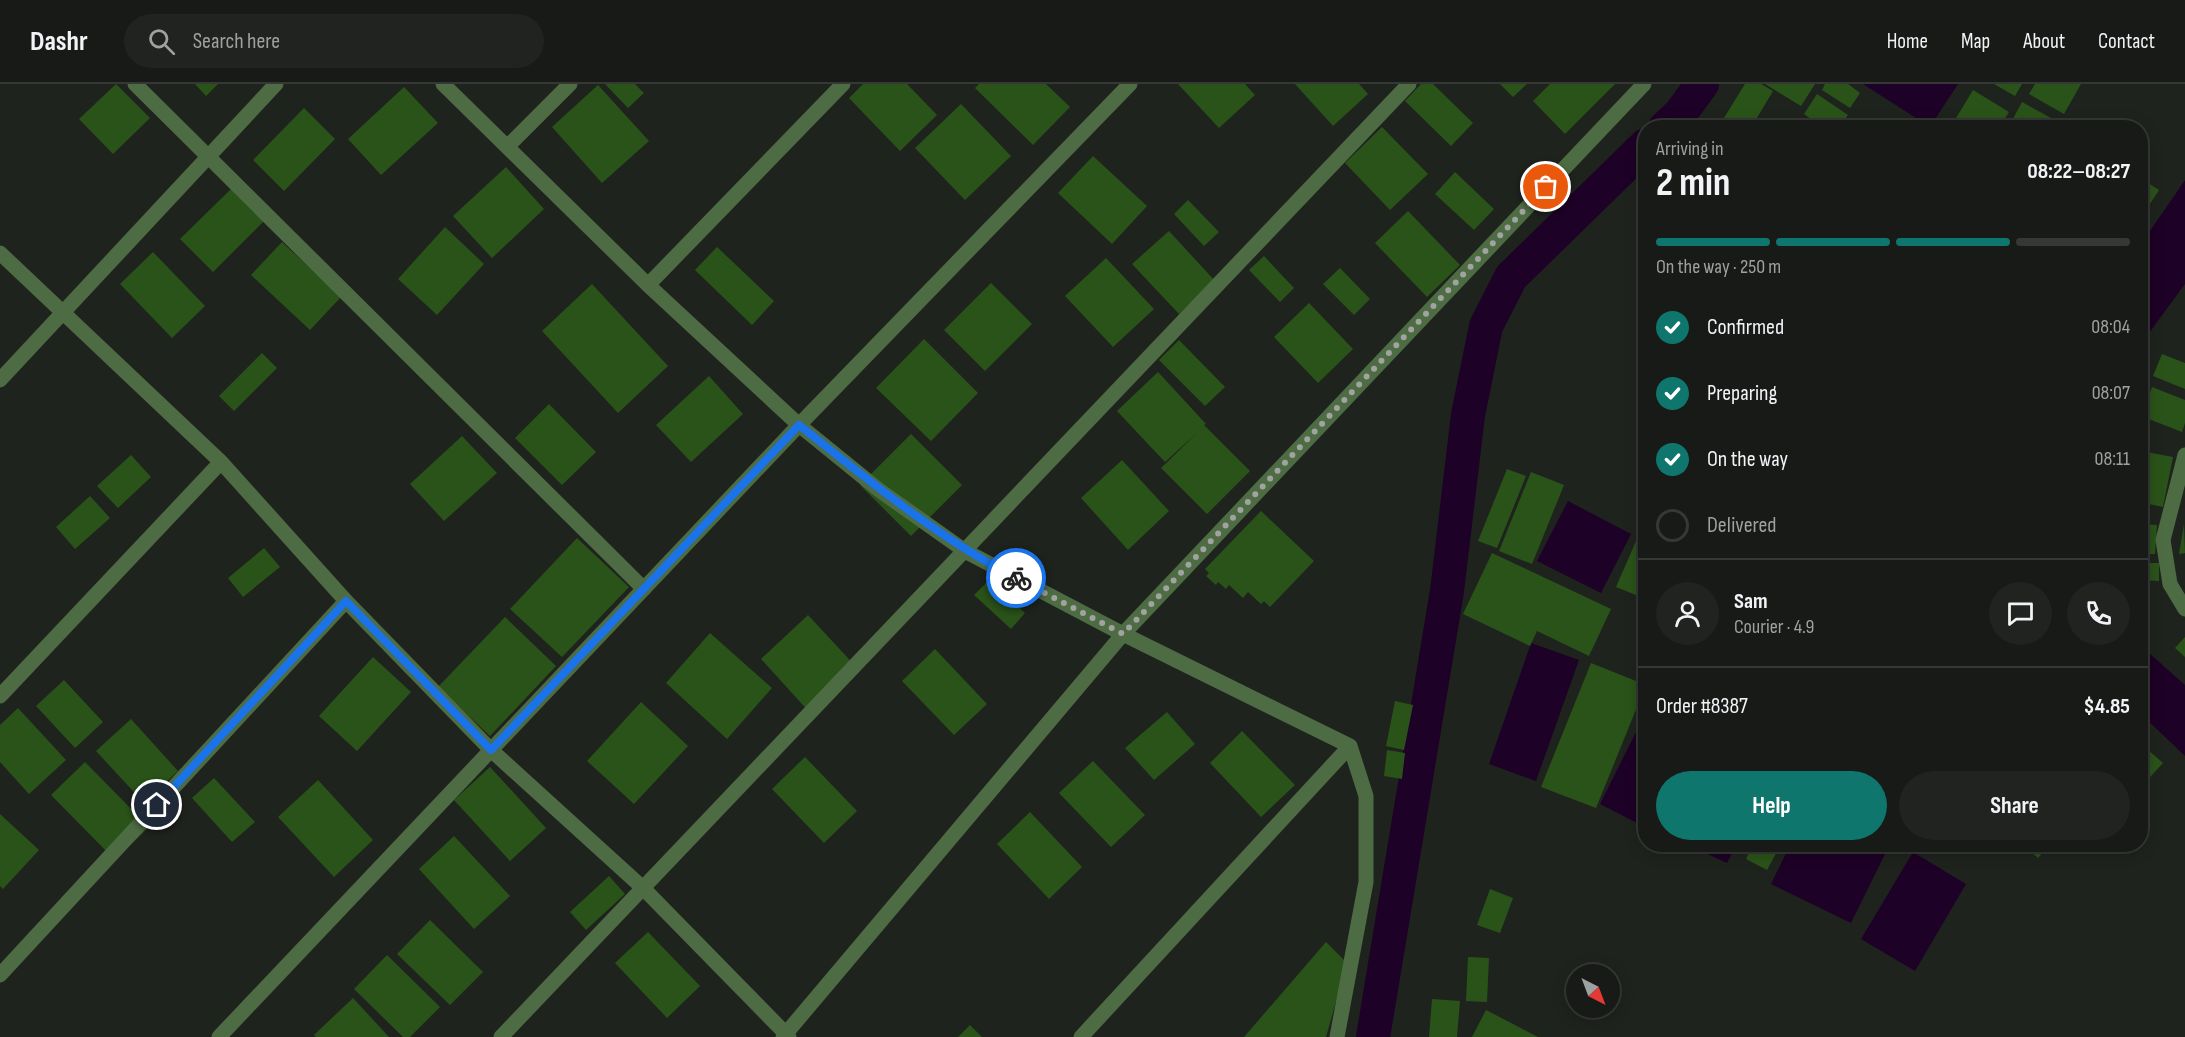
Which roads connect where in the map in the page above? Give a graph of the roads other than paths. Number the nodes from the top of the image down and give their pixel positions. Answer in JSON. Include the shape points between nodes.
{"nodes":[{"id":1,"x":135,"y":84,"type":"edge"},
{"id":2,"x":276,"y":84,"type":"edge"},
{"id":3,"x":443,"y":84,"type":"edge"},
{"id":4,"x":570,"y":84,"type":"edge"},
{"id":5,"x":843,"y":84,"type":"edge"},
{"id":6,"x":1130,"y":84,"type":"edge"},
{"id":7,"x":1409,"y":84,"type":"edge"},
{"id":8,"x":1644,"y":84,"type":"edge"},
{"id":9,"x":508,"y":147,"type":"junction"},
{"id":10,"x":208,"y":158,"type":"junction"},
{"id":11,"x":0,"y":253,"type":"edge"},
{"id":12,"x":648,"y":285,"type":"junction"},
{"id":13,"x":63,"y":313,"type":"junction"},
{"id":14,"x":0,"y":380,"type":"edge"},
{"id":15,"x":799,"y":425,"type":"junction"},
{"id":16,"x":2185,"y":455,"type":"edge"},
{"id":17,"x":221,"y":462,"type":"junction"},
{"id":18,"x":965,"y":551,"type":"junction"},
{"id":19,"x":644,"y":590,"type":"junction"},
{"id":20,"x":346,"y":601,"type":"junction"},
{"id":21,"x":2185,"y":609,"type":"edge"},
{"id":22,"x":1123,"y":634,"type":"junction"},
{"id":23,"x":0,"y":696,"type":"edge"},
{"id":24,"x":1350,"y":746,"type":"junction"},
{"id":25,"x":491,"y":750,"type":"junction"},
{"id":26,"x":643,"y":888,"type":"junction"},
{"id":27,"x":0,"y":975,"type":"edge"},
{"id":28,"x":786,"y":1036,"type":"edge"},
{"id":29,"x":219,"y":1037,"type":"edge"},
{"id":30,"x":501,"y":1037,"type":"edge"},
{"id":31,"x":1081,"y":1037,"type":"edge"},
{"id":32,"x":1337,"y":1037,"type":"edge"}],
"edges":[{"from":1,"to":10,"type":"street"},
{"from":2,"to":10,"type":"street"},
{"from":3,"to":9,"type":"street"},
{"from":4,"to":9,"type":"street"},
{"from":5,"to":12,"type":"street"},
{"from":6,"to":15,"type":"street"},
{"from":7,"to":18,"type":"street"},
{"from":8,"to":22,"type":"street"},
{"from":9,"to":12,"type":"street"},
{"from":10,"to":13,"type":"street"},
{"from":10,"to":19,"type":"street"},
{"from":11,"to":13,"type":"street"},
{"from":12,"to":15,"type":"street"},
{"from":13,"to":14,"type":"street"},
{"from":13,"to":17,"type":"street"},
{"from":15,"to":18,"type":"street","via":[[879,490]]},
{"from":15,"to":19,"type":"street"},
{"from":16,"to":21,"type":"street","via":[[2163,540],[2170,584]]},
{"from":17,"to":20,"type":"street"},
{"from":17,"to":23,"type":"street"},
{"from":18,"to":22,"type":"street"},
{"from":18,"to":26,"type":"street"},
{"from":19,"to":25,"type":"street"},
{"from":20,"to":25,"type":"street"},
{"from":20,"to":27,"type":"street"},
{"from":22,"to":24,"type":"street"},
{"from":22,"to":28,"type":"street"},
{"from":24,"to":31,"type":"street"},
{"from":24,"to":32,"type":"street","via":[[1366,796],[1366,882]]},
{"from":25,"to":26,"type":"street"},
{"from":25,"to":29,"type":"street"},
{"from":26,"to":28,"type":"street"},
{"from":26,"to":30,"type":"street"}]}
